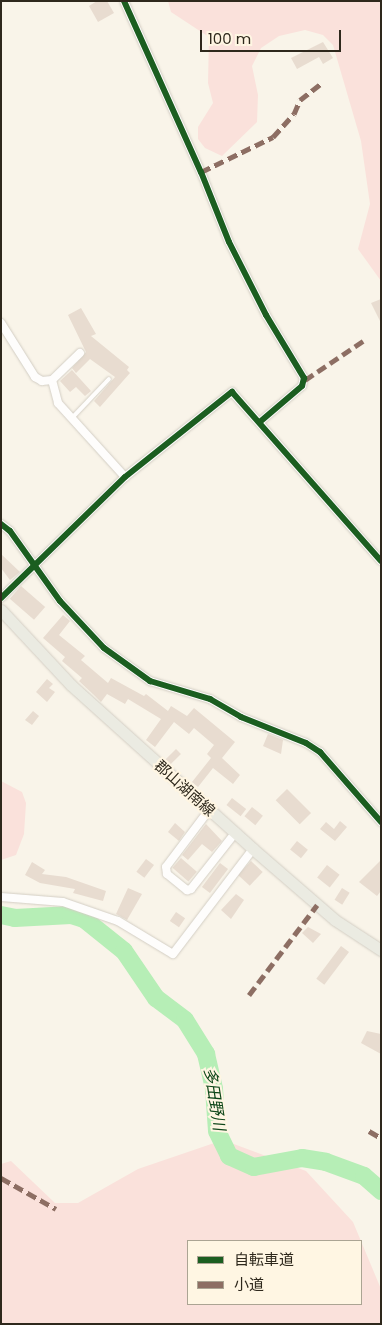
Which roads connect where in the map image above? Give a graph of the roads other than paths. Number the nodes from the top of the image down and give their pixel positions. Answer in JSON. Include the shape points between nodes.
{"nodes":[{"id":1,"x":124,"y":1,"type":"edge"},
{"id":2,"x":1,"y":323,"type":"edge"},
{"id":3,"x":80,"y":353,"type":"dead end"},
{"id":4,"x":109,"y":379,"type":"dead end"},
{"id":5,"x":52,"y":380,"type":"junction"},
{"id":6,"x":71,"y":419,"type":"junction"},
{"id":7,"x":260,"y":421,"type":"junction"},
{"id":8,"x":125,"y":477,"type":"junction"},
{"id":9,"x":1,"y":524,"type":"edge"},
{"id":10,"x":381,"y":561,"type":"edge"},
{"id":11,"x":33,"y":564,"type":"junction"},
{"id":12,"x":1,"y":598,"type":"edge"},
{"id":13,"x":1,"y":610,"type":"edge"},
{"id":14,"x":209,"y":810,"type":"junction"},
{"id":15,"x":381,"y":822,"type":"edge"},
{"id":16,"x":235,"y":833,"type":"junction"},
{"id":17,"x":253,"y":849,"type":"junction"},
{"id":18,"x":1,"y":897,"type":"edge"},
{"id":19,"x":381,"y":950,"type":"edge"}],
"edges":[{"from":1,"to":7,"type":"street","via":[[229,242],[266,315],[304,378],[302,386]]},
{"from":2,"to":5,"type":"street","via":[[35,377],[42,381]]},
{"from":3,"to":5,"type":"street"},
{"from":4,"to":6,"type":"lane"},
{"from":5,"to":6,"type":"street","via":[[58,403]]},
{"from":6,"to":8,"type":"street"},
{"from":7,"to":8,"type":"street","via":[[236,394],[227,394]]},
{"from":7,"to":10,"type":"street"},
{"from":8,"to":11,"type":"street"},
{"from":9,"to":11,"type":"street"},
{"from":11,"to":12,"type":"street"},
{"from":11,"to":15,"type":"street","via":[[80,625],[139,675],[160,686],[210,699],[241,717],[306,743],[320,752]]},
{"from":13,"to":14,"type":"main road","name":"郡山湖南線","via":[[71,685]]},
{"from":14,"to":16,"type":"main road","name":"郡山湖南線"},
{"from":14,"to":16,"type":"street","via":[[166,867],[167,874],[191,889]]},
{"from":16,"to":17,"type":"main road","name":"郡山湖南線"},
{"from":17,"to":18,"type":"street","via":[[172,954],[118,921],[63,902]]},
{"from":17,"to":19,"type":"main road","name":"郡山湖南線","via":[[335,920]]}]}
